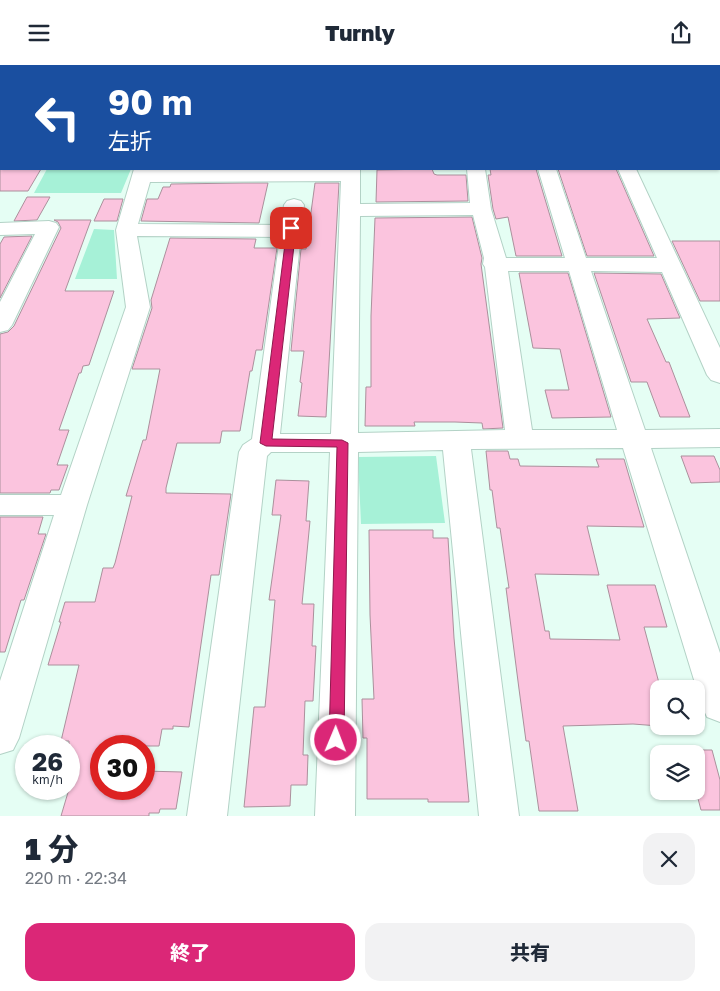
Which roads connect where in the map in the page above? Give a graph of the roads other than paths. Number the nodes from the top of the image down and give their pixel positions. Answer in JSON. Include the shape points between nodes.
{"nodes":[{"id":1,"x":476,"y":170,"type":"edge"},
{"id":2,"x":547,"y":170,"type":"edge"},
{"id":3,"x":627,"y":170,"type":"edge"},
{"id":4,"x":142,"y":172,"type":"edge"},
{"id":5,"x":350,"y":172,"type":"edge"},
{"id":6,"x":481,"y":209,"type":"junction"},
{"id":7,"x":350,"y":210,"type":"junction"},
{"id":8,"x":0,"y":229,"type":"edge"},
{"id":9,"x":126,"y":230,"type":"junction"},
{"id":10,"x":494,"y":264,"type":"junction"},
{"id":11,"x":577,"y":264,"type":"junction"},
{"id":12,"x":669,"y":265,"type":"junction"},
{"id":13,"x":0,"y":325,"type":"edge"},
{"id":14,"x":720,"y":375,"type":"edge"},
{"id":15,"x":720,"y":438,"type":"edge"},
{"id":16,"x":520,"y":439,"type":"junction"},
{"id":17,"x":634,"y":440,"type":"junction"},
{"id":18,"x":456,"y":441,"type":"junction"},
{"id":19,"x":266,"y":443,"type":"junction"},
{"id":20,"x":342,"y":443,"type":"junction"},
{"id":21,"x":0,"y":505,"type":"edge"},
{"id":22,"x":72,"y":505,"type":"junction"},
{"id":23,"x":720,"y":706,"type":"edge"},
{"id":24,"x":0,"y":739,"type":"edge"},
{"id":25,"x":207,"y":816,"type":"edge"},
{"id":26,"x":335,"y":816,"type":"edge"},
{"id":27,"x":499,"y":816,"type":"edge"}],
"edges":[{"from":1,"to":6,"type":"street"},
{"from":2,"to":11,"type":"street"},
{"from":3,"to":12,"type":"street"},
{"from":4,"to":5,"type":"street"},
{"from":4,"to":9,"type":"street"},
{"from":5,"to":7,"type":"street"},
{"from":6,"to":7,"type":"street"},
{"from":6,"to":10,"type":"street"},
{"from":7,"to":20,"type":"street"},
{"from":8,"to":13,"type":"street","via":[[49,227]]},
{"from":9,"to":19,"type":"street","via":[[292,218]]},
{"from":9,"to":22,"type":"street","via":[[138,307]]},
{"from":10,"to":11,"type":"street"},
{"from":10,"to":16,"type":"street"},
{"from":11,"to":12,"type":"street"},
{"from":11,"to":17,"type":"street"},
{"from":12,"to":14,"type":"street"},
{"from":15,"to":17,"type":"street"},
{"from":16,"to":17,"type":"street"},
{"from":16,"to":18,"type":"street"},
{"from":17,"to":23,"type":"street"},
{"from":18,"to":20,"type":"street"},
{"from":18,"to":27,"type":"street"},
{"from":19,"to":20,"type":"street"},
{"from":19,"to":25,"type":"street","via":[[253,452]]},
{"from":20,"to":26,"type":"street"},
{"from":21,"to":22,"type":"street"},
{"from":22,"to":24,"type":"street"}]}
